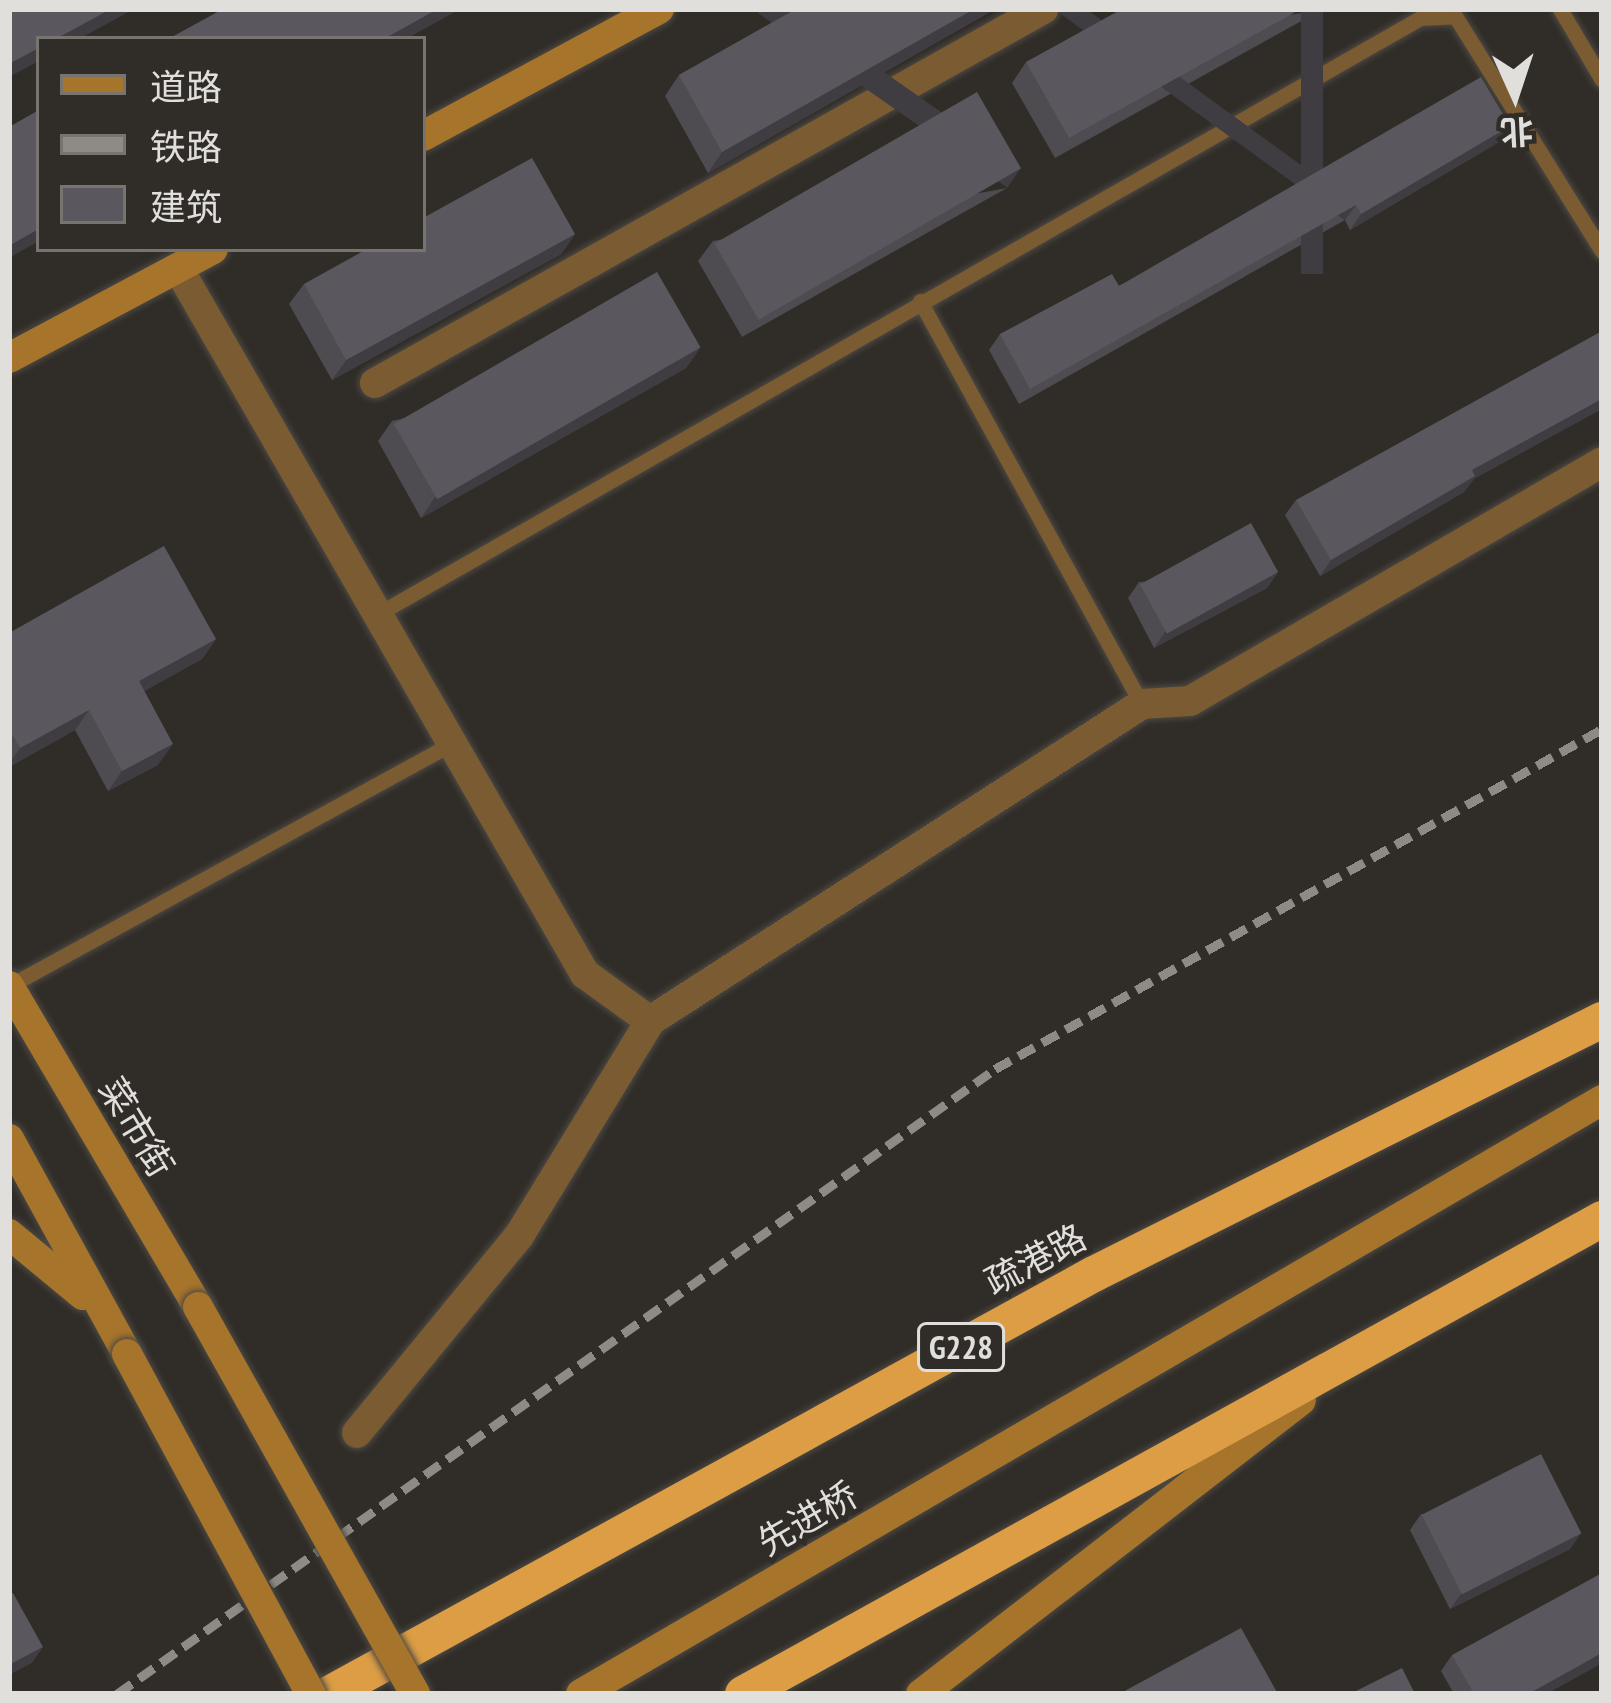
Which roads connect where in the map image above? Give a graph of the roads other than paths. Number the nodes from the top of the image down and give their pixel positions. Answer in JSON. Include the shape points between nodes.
{"nodes":[{"id":1,"x":658,"y":9,"type":"edge"},
{"id":2,"x":1043,"y":9,"type":"edge"},
{"id":3,"x":1560,"y":9,"type":"edge"},
{"id":4,"x":1602,"y":80,"type":"edge"},
{"id":5,"x":426,"y":134,"type":"edge"},
{"id":6,"x":1602,"y":250,"type":"edge"},
{"id":7,"x":207,"y":252,"type":"edge"},
{"id":8,"x":178,"y":268,"type":"junction"},
{"id":9,"x":920,"y":301,"type":"junction"},
{"id":10,"x":9,"y":358,"type":"edge"},
{"id":11,"x":375,"y":382,"type":"dead end"},
{"id":12,"x":1602,"y":462,"type":"edge"},
{"id":13,"x":373,"y":616,"type":"junction"},
{"id":14,"x":1142,"y":704,"type":"junction"},
{"id":15,"x":449,"y":745,"type":"junction"},
{"id":16,"x":9,"y":986,"type":"edge"},
{"id":17,"x":1602,"y":1020,"type":"edge"},
{"id":18,"x":650,"y":1021,"type":"junction"},
{"id":19,"x":1602,"y":1100,"type":"edge"},
{"id":20,"x":9,"y":1138,"type":"edge"},
{"id":21,"x":1602,"y":1220,"type":"edge"},
{"id":22,"x":9,"y":1234,"type":"edge"},
{"id":23,"x":108,"y":1320,"type":"junction"},
{"id":24,"x":1384,"y":1340,"type":"junction"},
{"id":25,"x":357,"y":1433,"type":"dead end"},
{"id":26,"x":927,"y":1688,"type":"edge"},
{"id":27,"x":311,"y":1694,"type":"edge"},
{"id":28,"x":329,"y":1694,"type":"edge"},
{"id":29,"x":415,"y":1694,"type":"edge"},
{"id":30,"x":581,"y":1694,"type":"edge"},
{"id":31,"x":743,"y":1694,"type":"edge"}],
"edges":[{"from":1,"to":5,"type":"main road"},
{"from":2,"to":11,"type":"street"},
{"from":3,"to":4,"type":"lane"},
{"from":6,"to":9,"type":"lane","via":[[1455,16],[1420,18]]},
{"from":7,"to":8,"type":"main road"},
{"from":8,"to":10,"type":"main road"},
{"from":8,"to":13,"type":"street"},
{"from":9,"to":13,"type":"lane"},
{"from":9,"to":14,"type":"lane"},
{"from":12,"to":14,"type":"street","via":[[1190,701]]},
{"from":13,"to":15,"type":"street"},
{"from":14,"to":18,"type":"street"},
{"from":15,"to":16,"type":"lane"},
{"from":15,"to":18,"type":"street","via":[[585,974]]},
{"from":16,"to":29,"type":"main road","name":"菜市街","bridge":true},
{"from":17,"to":28,"type":"highway","name":"疏港路","number":"G228","via":[[1094,1274]]},
{"from":18,"to":25,"type":"street","via":[[519,1236]]},
{"from":19,"to":30,"type":"main road","name":"先进桥"},
{"from":20,"to":23,"type":"main road"},
{"from":21,"to":24,"type":"highway"},
{"from":22,"to":23,"type":"main road"},
{"from":23,"to":27,"type":"main road","bridge":true},
{"from":24,"to":26,"type":"main road"},
{"from":24,"to":31,"type":"highway"}]}
